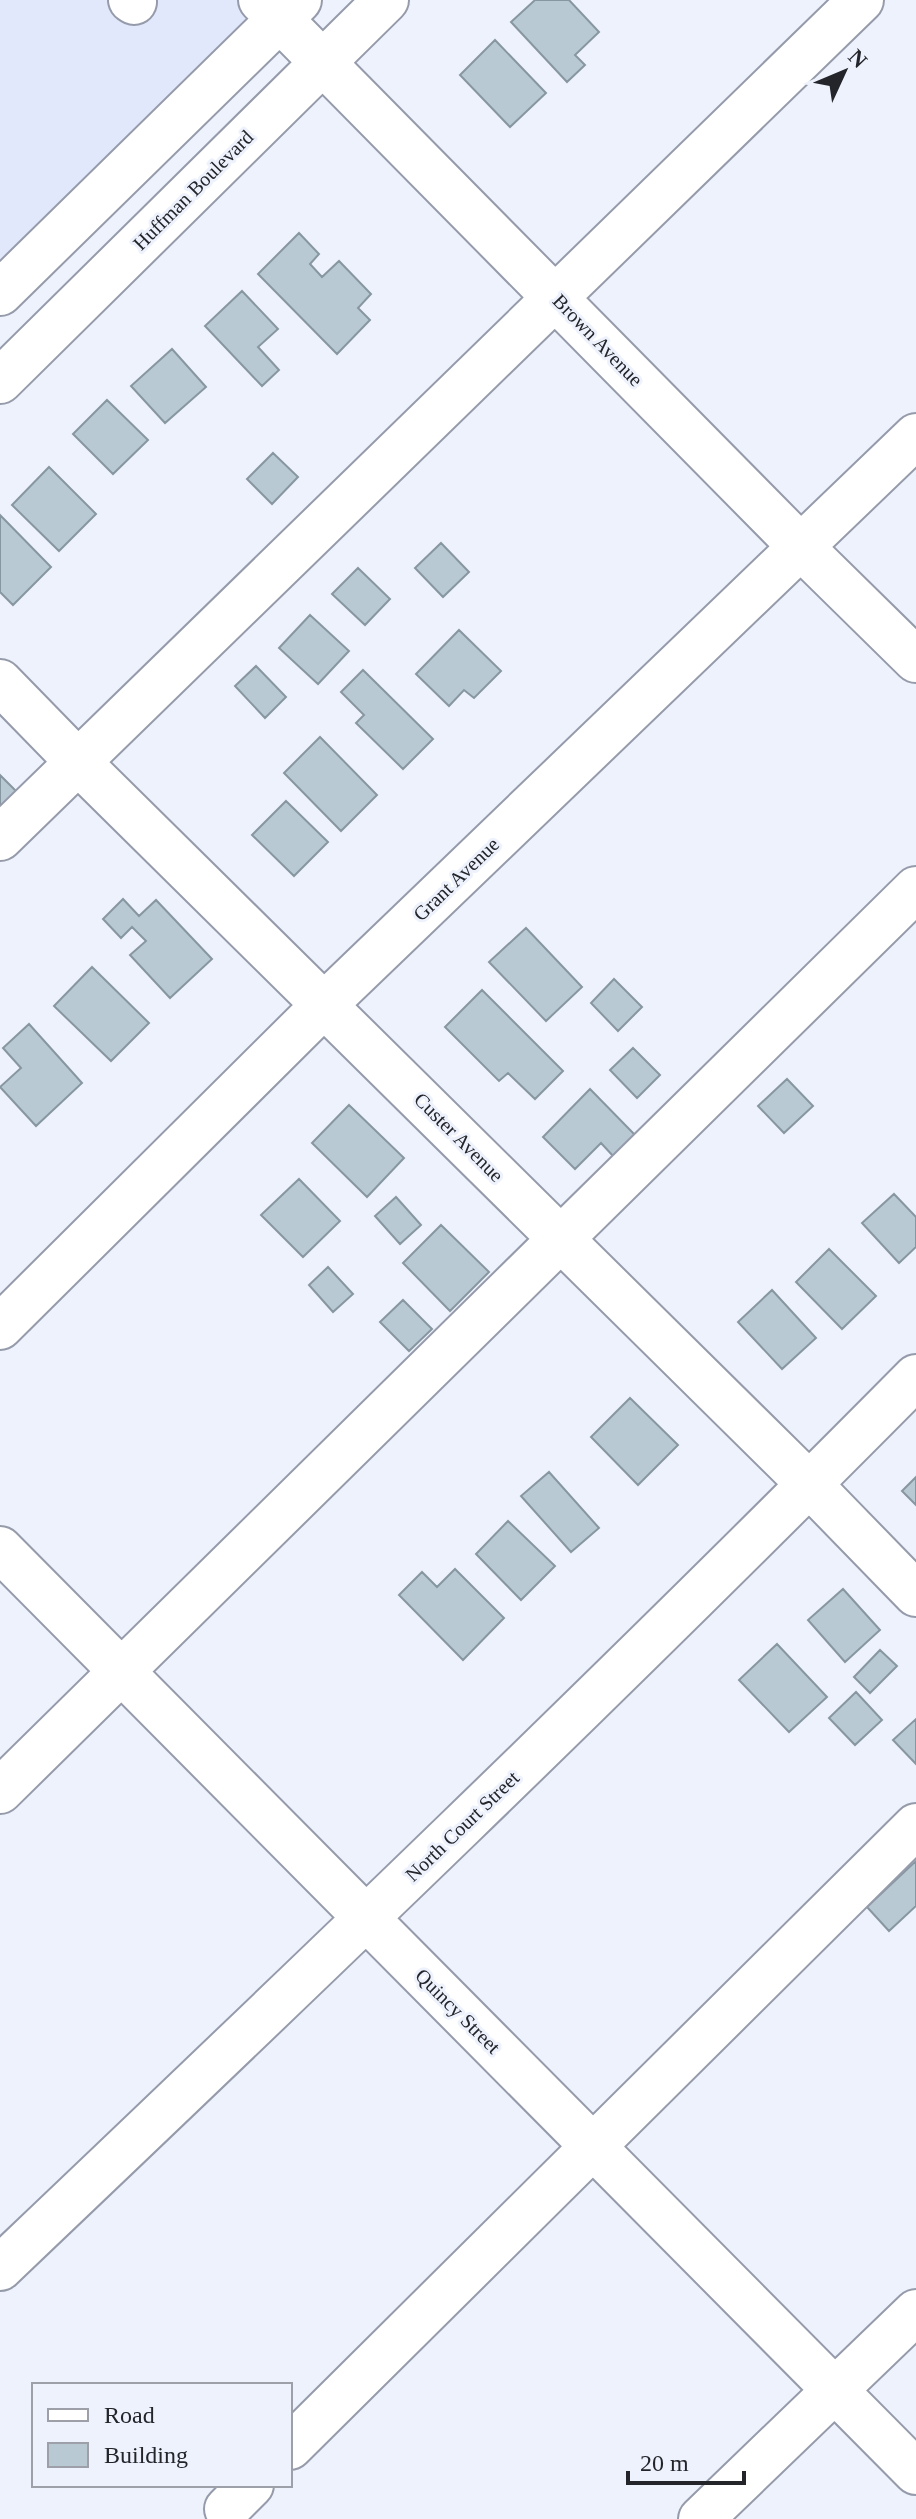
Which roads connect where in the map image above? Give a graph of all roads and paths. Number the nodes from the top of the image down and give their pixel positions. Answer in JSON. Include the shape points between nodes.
{"nodes":[{"id":1,"x":386,"y":0,"type":"edge"},
{"id":2,"x":861,"y":0,"type":"edge"},
{"id":3,"x":280,"y":6,"type":"edge"},
{"id":4,"x":322,"y":62,"type":"junction"},
{"id":5,"x":0,"y":293,"type":"edge"},
{"id":6,"x":556,"y":296,"type":"junction"},
{"id":7,"x":0,"y":381,"type":"edge"},
{"id":8,"x":916,"y":436,"type":"edge"},
{"id":9,"x":802,"y":548,"type":"junction"},
{"id":10,"x":916,"y":660,"type":"edge"},
{"id":11,"x":0,"y":682,"type":"edge"},
{"id":12,"x":77,"y":761,"type":"junction"},
{"id":13,"x":0,"y":838,"type":"edge"},
{"id":14,"x":916,"y":889,"type":"edge"},
{"id":15,"x":325,"y":1004,"type":"junction"},
{"id":16,"x":561,"y":1238,"type":"junction"},
{"id":17,"x":0,"y":1327,"type":"edge"},
{"id":18,"x":916,"y":1377,"type":"edge"},
{"id":19,"x":810,"y":1485,"type":"junction"},
{"id":20,"x":0,"y":1549,"type":"edge"},
{"id":21,"x":916,"y":1594,"type":"edge"},
{"id":22,"x":122,"y":1672,"type":"junction"},
{"id":23,"x":0,"y":1791,"type":"edge"},
{"id":24,"x":916,"y":1826,"type":"edge"},
{"id":25,"x":367,"y":1919,"type":"junction"},
{"id":26,"x":593,"y":2147,"type":"junction"},
{"id":27,"x":0,"y":2268,"type":"edge"},
{"id":28,"x":916,"y":2312,"type":"edge"},
{"id":29,"x":835,"y":2392,"type":"junction"},
{"id":30,"x":292,"y":2445,"type":"edge"},
{"id":31,"x":916,"y":2472,"type":"edge"},
{"id":32,"x":701,"y":2519,"type":"edge"}],
"edges":[{"from":1,"to":4,"type":"street","name":"Huffman Boulevard"},
{"from":2,"to":6,"type":"street"},
{"from":3,"to":4,"type":"street","name":"Brown Avenue"},
{"from":3,"to":5,"type":"street"},
{"from":4,"to":6,"type":"street","name":"Brown Avenue"},
{"from":4,"to":7,"type":"street","name":"Huffman Boulevard"},
{"from":6,"to":9,"type":"street","name":"Brown Avenue"},
{"from":6,"to":12,"type":"street"},
{"from":8,"to":9,"type":"street","name":"Grant Avenue"},
{"from":9,"to":10,"type":"street","name":"Brown Avenue"},
{"from":9,"to":15,"type":"street","name":"Grant Avenue"},
{"from":11,"to":12,"type":"street","name":"Custer Avenue"},
{"from":12,"to":13,"type":"street"},
{"from":12,"to":15,"type":"street","name":"Custer Avenue"},
{"from":14,"to":16,"type":"street"},
{"from":15,"to":16,"type":"street","name":"Custer Avenue"},
{"from":15,"to":17,"type":"street","name":"Grant Avenue"},
{"from":16,"to":19,"type":"street","name":"Custer Avenue"},
{"from":16,"to":22,"type":"street"},
{"from":18,"to":19,"type":"street","name":"North Court Street"},
{"from":19,"to":21,"type":"street","name":"Custer Avenue"},
{"from":19,"to":25,"type":"street","name":"North Court Street"},
{"from":20,"to":22,"type":"street","name":"Quincy Street"},
{"from":22,"to":23,"type":"street"},
{"from":22,"to":25,"type":"street","name":"Quincy Street"},
{"from":24,"to":26,"type":"street"},
{"from":25,"to":26,"type":"street","name":"Quincy Street"},
{"from":25,"to":27,"type":"street","name":"North Court Street"},
{"from":26,"to":29,"type":"street","name":"Quincy Street"},
{"from":26,"to":30,"type":"street"},
{"from":28,"to":29,"type":"street"},
{"from":29,"to":31,"type":"street","name":"Quincy Street"},
{"from":29,"to":32,"type":"street"}]}
